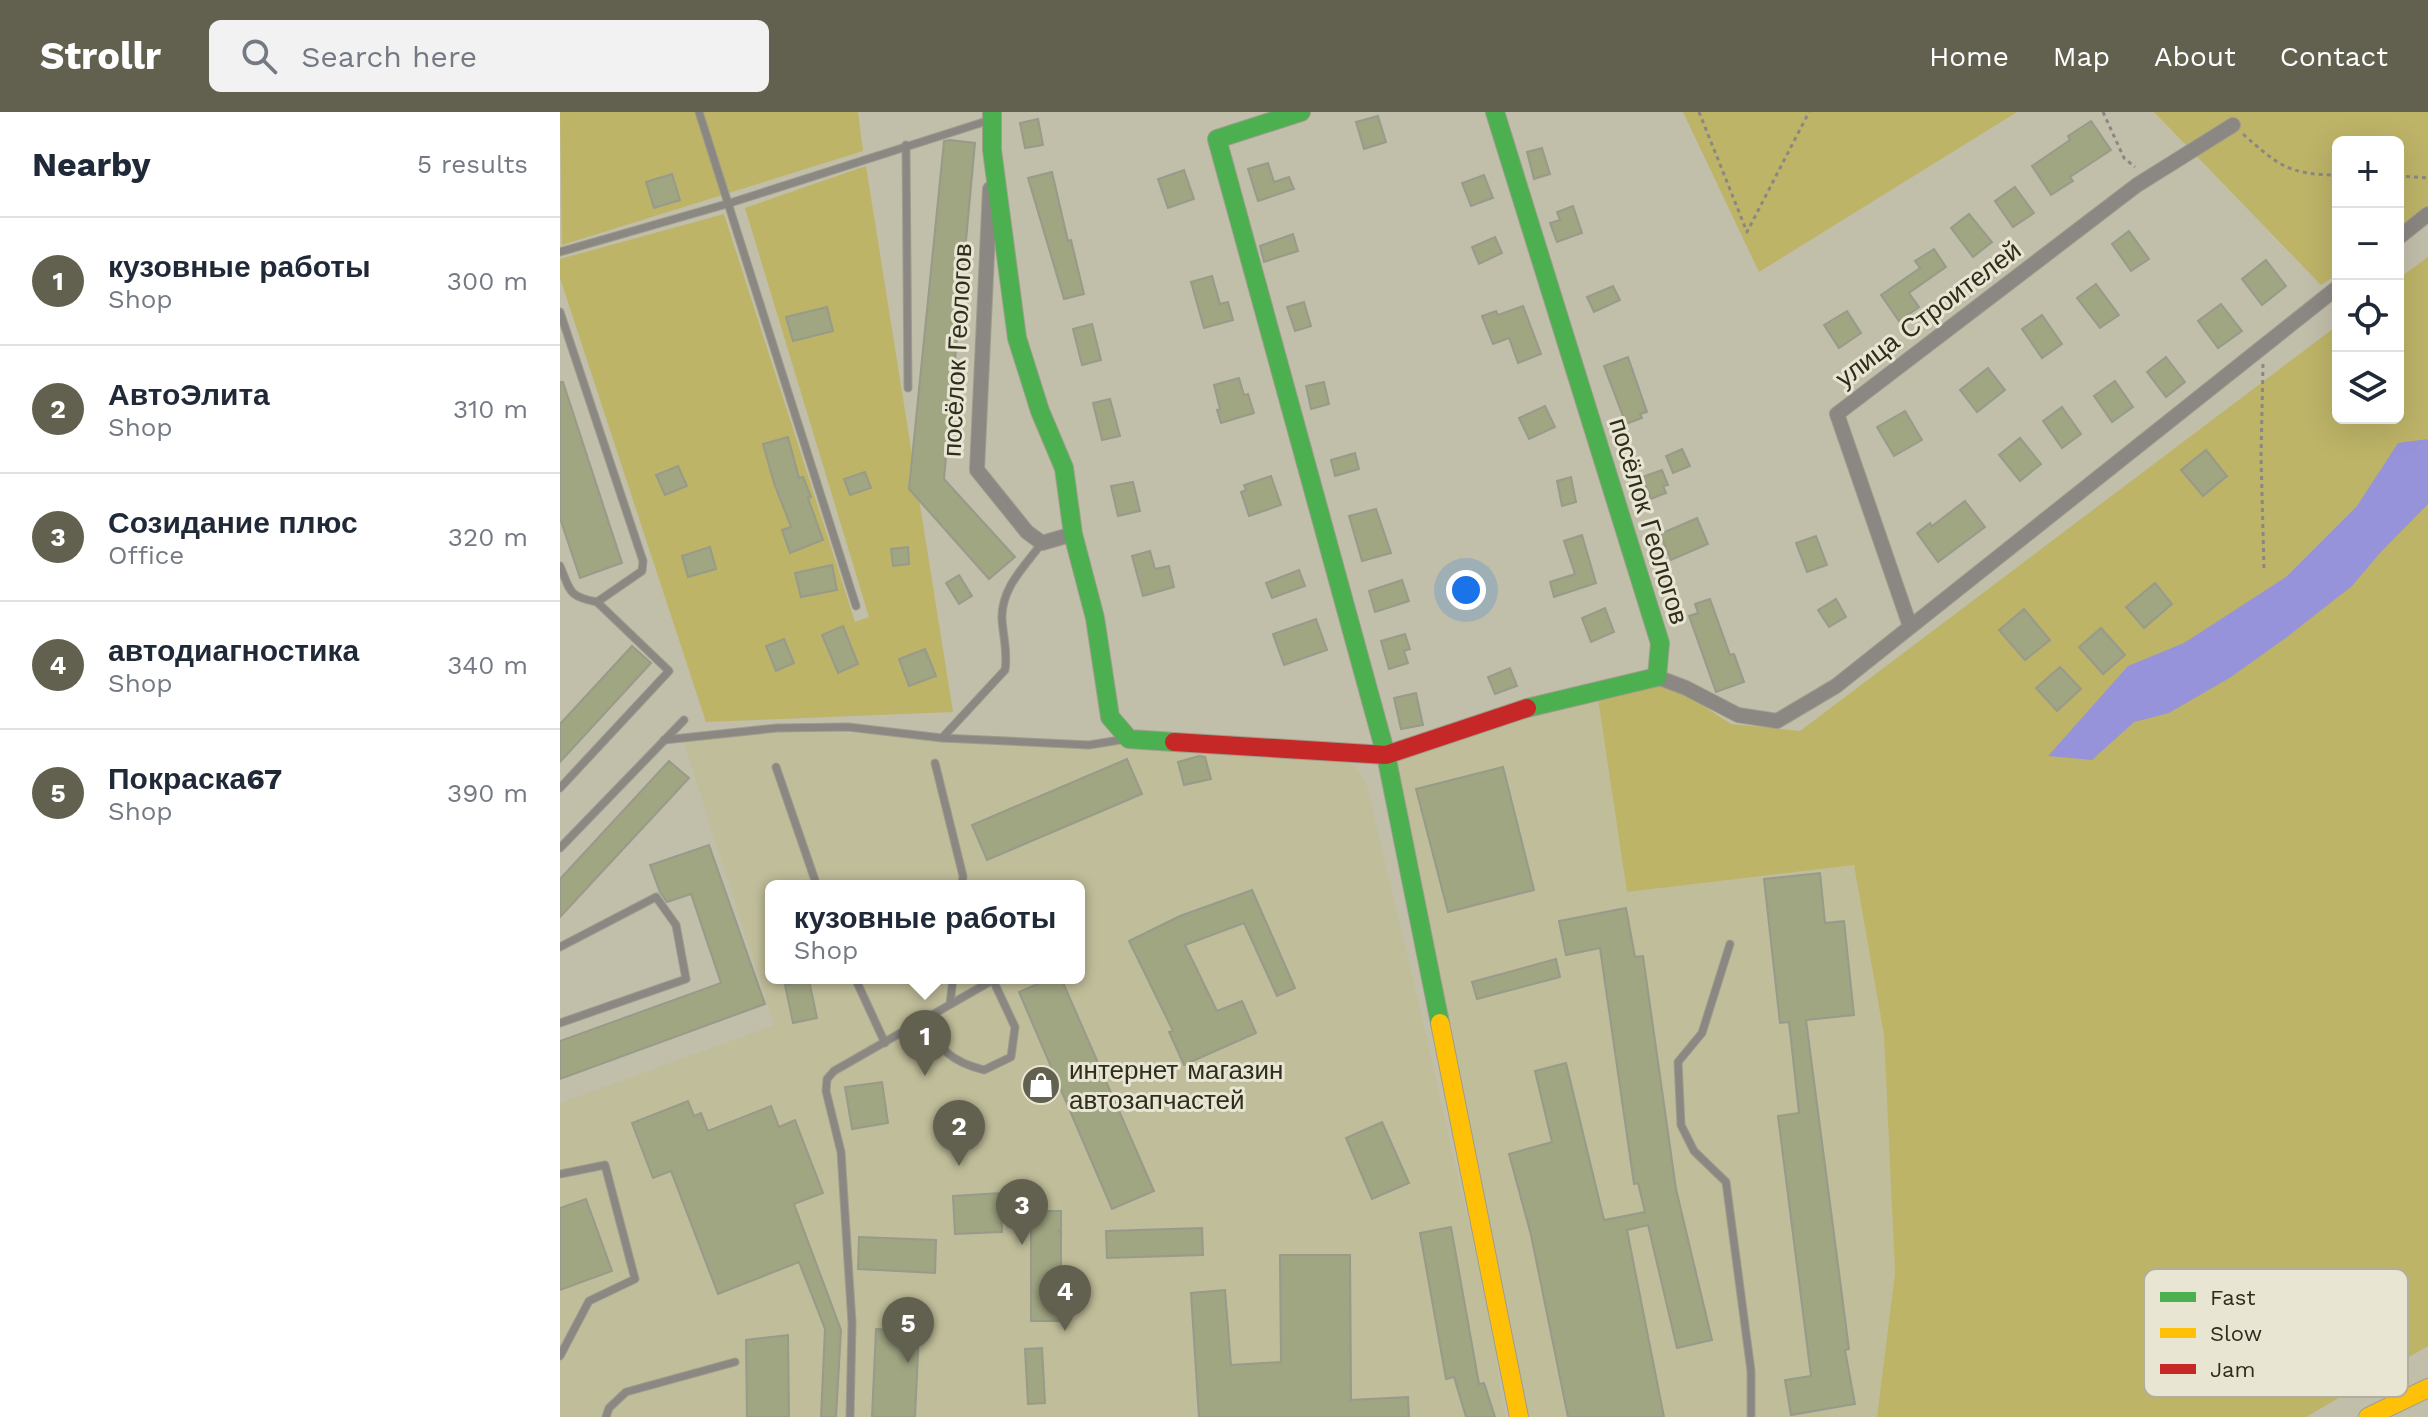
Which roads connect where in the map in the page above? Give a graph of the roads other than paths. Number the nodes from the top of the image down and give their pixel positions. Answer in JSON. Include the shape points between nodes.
{"nodes":[{"id":1,"x":699,"y":112,"type":"edge"},
{"id":2,"x":1301,"y":112,"type":"edge"},
{"id":3,"x":1495,"y":112,"type":"edge"},
{"id":4,"x":993,"y":115,"type":"edge"},
{"id":5,"x":2233,"y":125,"type":"road end"},
{"id":6,"x":906,"y":145,"type":"junction"},
{"id":7,"x":992,"y":150,"type":"junction"},
{"id":8,"x":730,"y":203,"type":"junction"},
{"id":9,"x":2428,"y":214,"type":"edge"},
{"id":10,"x":2404,"y":233,"type":"edge"},
{"id":11,"x":560,"y":252,"type":"edge"},
{"id":12,"x":2332,"y":292,"type":"edge"},
{"id":13,"x":560,"y":312,"type":"edge"},
{"id":14,"x":908,"y":388,"type":"dead end"},
{"id":15,"x":1073,"y":534,"type":"junction"},
{"id":16,"x":1042,"y":543,"type":"junction"},
{"id":17,"x":560,"y":566,"type":"edge"},
{"id":18,"x":567,"y":584,"type":"junction"},
{"id":19,"x":560,"y":593,"type":"edge"},
{"id":20,"x":597,"y":602,"type":"junction"},
{"id":21,"x":856,"y":606,"type":"dead end"},
{"id":22,"x":1910,"y":626,"type":"junction"},
{"id":23,"x":1657,"y":677,"type":"junction"},
{"id":24,"x":684,"y":720,"type":"dead end"},
{"id":25,"x":942,"y":738,"type":"junction"},
{"id":26,"x":1129,"y":739,"type":"junction"},
{"id":27,"x":664,"y":740,"type":"junction"},
{"id":28,"x":1386,"y":755,"type":"junction"},
{"id":29,"x":935,"y":763,"type":"dead end"},
{"id":30,"x":776,"y":767,"type":"dead end"},
{"id":31,"x":560,"y":788,"type":"edge"},
{"id":32,"x":560,"y":848,"type":"edge"},
{"id":33,"x":815,"y":880,"type":"edge"},
{"id":34,"x":963,"y":880,"type":"edge"},
{"id":35,"x":1730,"y":944,"type":"dead end"},
{"id":36,"x":560,"y":947,"type":"edge"},
{"id":37,"x":858,"y":984,"type":"edge"},
{"id":38,"x":952,"y":984,"type":"edge"},
{"id":39,"x":986,"y":984,"type":"edge"},
{"id":40,"x":995,"y":984,"type":"edge"},
{"id":41,"x":950,"y":1004,"type":"junction"},
{"id":42,"x":922,"y":1020,"type":"junction"},
{"id":43,"x":560,"y":1023,"type":"edge"},
{"id":44,"x":885,"y":1043,"type":"junction"},
{"id":45,"x":560,"y":1174,"type":"edge"},
{"id":46,"x":560,"y":1356,"type":"edge"},
{"id":47,"x":735,"y":1362,"type":"dead end"},
{"id":48,"x":2428,"y":1388,"type":"edge"},
{"id":49,"x":606,"y":1417,"type":"edge"},
{"id":50,"x":850,"y":1417,"type":"edge"},
{"id":51,"x":1519,"y":1417,"type":"edge"},
{"id":52,"x":1751,"y":1417,"type":"edge"},
{"id":53,"x":2368,"y":1417,"type":"edge"}],
"edges":[{"from":1,"to":8,"type":"lane"},
{"from":2,"to":28,"type":"street","via":[[1217,139]]},
{"from":3,"to":23,"type":"street","name":"посёлок Геологов","via":[[1660,643]]},
{"from":4,"to":6,"type":"lane"},
{"from":4,"to":7,"type":"street","name":"посёлок Геологов"},
{"from":5,"to":22,"type":"street","name":"улица Строителей","via":[[2147,178],[1837,414]]},
{"from":6,"to":8,"type":"lane"},
{"from":6,"to":14,"type":"lane"},
{"from":7,"to":15,"type":"street","name":"посёлок Геологов","via":[[1017,338],[1064,468]]},
{"from":7,"to":16,"type":"street","name":"посёлок Геологов","via":[[977,470]]},
{"from":8,"to":11,"type":"lane"},
{"from":8,"to":21,"type":"lane"},
{"from":9,"to":10,"type":"street"},
{"from":12,"to":22,"type":"street"},
{"from":13,"to":20,"type":"lane","via":[[643,561],[642,571]]},
{"from":15,"to":16,"type":"street"},
{"from":15,"to":26,"type":"street","name":"посёлок Геологов","via":[[1095,618],[1110,717]]},
{"from":16,"to":25,"type":"lane","via":[[1005,592],[1005,670]]},
{"from":17,"to":18,"type":"lane"},
{"from":18,"to":19,"type":"lane"},
{"from":18,"to":20,"type":"lane","via":[[578,598]]},
{"from":20,"to":31,"type":"lane","via":[[669,671]]},
{"from":22,"to":23,"type":"street","via":[[1836,686],[1777,721],[1738,715]]},
{"from":23,"to":28,"type":"street","via":[[1539,704]]},
{"from":24,"to":27,"type":"lane"},
{"from":25,"to":26,"type":"lane","via":[[1089,745]]},
{"from":25,"to":27,"type":"lane","via":[[834,727]]},
{"from":26,"to":28,"type":"street"},
{"from":27,"to":32,"type":"lane"},
{"from":28,"to":51,"type":"street"},
{"from":29,"to":34,"type":"lane"},
{"from":30,"to":33,"type":"lane"},
{"from":35,"to":52,"type":"lane","via":[[1702,1033],[1678,1062],[1681,1125],[1694,1151],[1726,1182],[1751,1371]]},
{"from":36,"to":43,"type":"lane","via":[[656,897],[676,925],[686,979]]},
{"from":37,"to":44,"type":"lane"},
{"from":38,"to":41,"type":"lane"},
{"from":39,"to":41,"type":"lane"},
{"from":40,"to":42,"type":"lane","via":[[1015,1027],[1011,1057],[984,1070],[961,1064],[945,1053]]},
{"from":41,"to":42,"type":"lane"},
{"from":42,"to":44,"type":"lane"},
{"from":44,"to":50,"type":"lane","via":[[827,1079],[841,1152],[852,1323]]},
{"from":45,"to":46,"type":"lane","via":[[605,1165],[635,1279],[589,1301]]},
{"from":47,"to":49,"type":"lane","via":[[626,1392]]},
{"from":48,"to":53,"type":"street"}]}
